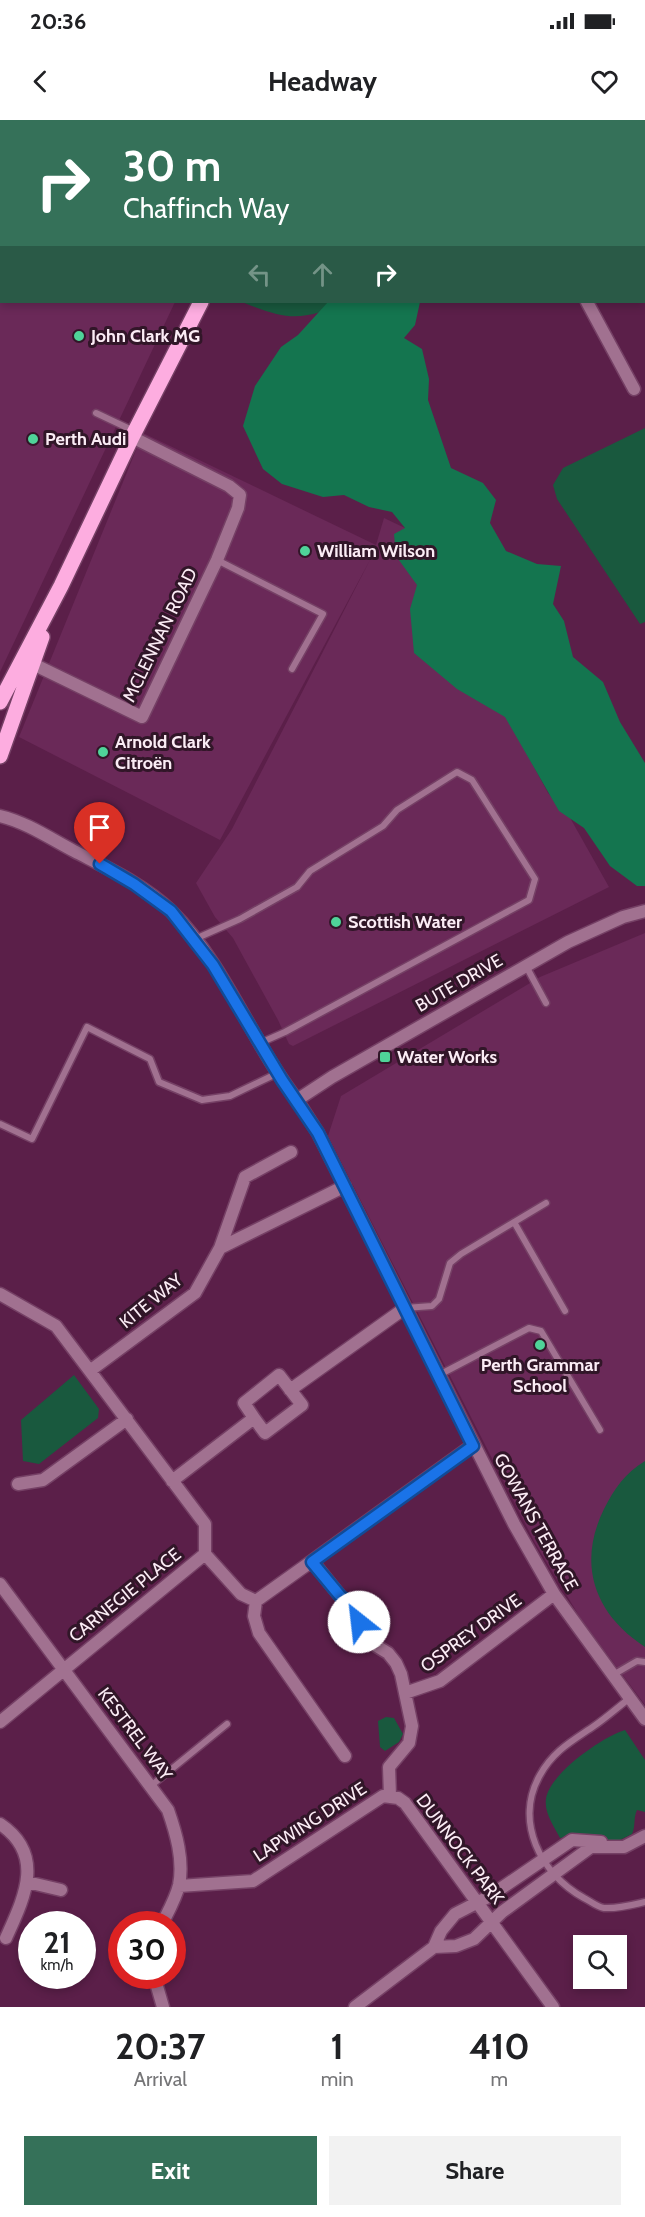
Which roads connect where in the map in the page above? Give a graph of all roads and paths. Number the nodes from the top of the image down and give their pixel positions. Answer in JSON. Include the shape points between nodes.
{"nodes":[{"id":1,"x":200,"y":303,"type":"edge"},
{"id":2,"x":588,"y":303,"type":"edge"},
{"id":3,"x":634,"y":390,"type":"dead end"},
{"id":4,"x":96,"y":413,"type":"dead end"},
{"id":5,"x":133,"y":434,"type":"junction"},
{"id":6,"x":217,"y":560,"type":"junction"},
{"id":7,"x":61,"y":586,"type":"junction"},
{"id":8,"x":33,"y":664,"type":"junction"},
{"id":9,"x":292,"y":669,"type":"dead end"},
{"id":10,"x":1,"y":695,"type":"edge"},
{"id":11,"x":0,"y":756,"type":"edge"},
{"id":12,"x":0,"y":816,"type":"edge"},
{"id":13,"x":645,"y":911,"type":"edge"},
{"id":14,"x":194,"y":939,"type":"junction"},
{"id":15,"x":526,"y":966,"type":"junction"},
{"id":16,"x":546,"y":1003,"type":"dead end"},
{"id":17,"x":261,"y":1042,"type":"junction"},
{"id":18,"x":278,"y":1073,"type":"junction"},
{"id":19,"x":297,"y":1100,"type":"junction"},
{"id":20,"x":0,"y":1124,"type":"edge"},
{"id":21,"x":291,"y":1152,"type":"dead end"},
{"id":22,"x":345,"y":1186,"type":"junction"},
{"id":23,"x":546,"y":1203,"type":"dead end"},
{"id":24,"x":514,"y":1222,"type":"junction"},
{"id":25,"x":220,"y":1248,"type":"junction"},
{"id":26,"x":0,"y":1294,"type":"edge"},
{"id":27,"x":405,"y":1308,"type":"junction"},
{"id":28,"x":566,"y":1311,"type":"dead end"},
{"id":29,"x":91,"y":1370,"type":"junction"},
{"id":30,"x":439,"y":1376,"type":"junction"},
{"id":31,"x":290,"y":1390,"type":"junction"},
{"id":32,"x":254,"y":1418,"type":"junction"},
{"id":33,"x":127,"y":1419,"type":"junction"},
{"id":34,"x":600,"y":1430,"type":"dead end"},
{"id":35,"x":473,"y":1446,"type":"junction"},
{"id":36,"x":172,"y":1481,"type":"junction"},
{"id":37,"x":18,"y":1484,"type":"dead end"},
{"id":38,"x":205,"y":1554,"type":"junction"},
{"id":39,"x":312,"y":1562,"type":"junction"},
{"id":40,"x":0,"y":1584,"type":"edge"},
{"id":41,"x":554,"y":1594,"type":"junction"},
{"id":42,"x":256,"y":1601,"type":"junction"},
{"id":43,"x":645,"y":1662,"type":"edge"},
{"id":44,"x":62,"y":1669,"type":"junction"},
{"id":45,"x":613,"y":1675,"type":"junction"},
{"id":46,"x":405,"y":1694,"type":"junction"},
{"id":47,"x":630,"y":1698,"type":"junction"},
{"id":48,"x":645,"y":1719,"type":"edge"},
{"id":49,"x":0,"y":1722,"type":"edge"},
{"id":50,"x":227,"y":1724,"type":"dead end"},
{"id":51,"x":345,"y":1756,"type":"dead end"},
{"id":52,"x":152,"y":1785,"type":"junction"},
{"id":53,"x":390,"y":1796,"type":"junction"},
{"id":54,"x":0,"y":1824,"type":"edge"},
{"id":55,"x":645,"y":1836,"type":"edge"},
{"id":56,"x":614,"y":1846,"type":"junction"},
{"id":57,"x":543,"y":1860,"type":"junction"},
{"id":58,"x":554,"y":1876,"type":"junction"},
{"id":59,"x":27,"y":1882,"type":"junction"},
{"id":60,"x":179,"y":1886,"type":"junction"},
{"id":61,"x":61,"y":1890,"type":"dead end"},
{"id":62,"x":645,"y":1902,"type":"edge"},
{"id":63,"x":477,"y":1903,"type":"junction"},
{"id":64,"x":168,"y":1911,"type":"edge"},
{"id":65,"x":492,"y":1922,"type":"junction"},
{"id":66,"x":6,"y":1938,"type":"dead end"},
{"id":67,"x":434,"y":1947,"type":"junction"},
{"id":68,"x":158,"y":1989,"type":"edge"},
{"id":69,"x":163,"y":2007,"type":"edge"},
{"id":70,"x":355,"y":2007,"type":"edge"},
{"id":71,"x":553,"y":2007,"type":"edge"}],
"edges":[{"from":1,"to":5,"type":"main road"},
{"from":2,"to":3,"type":"street"},
{"from":4,"to":5,"type":"lane"},
{"from":5,"to":6,"type":"street","name":"MCLENNAN ROAD","via":[[240,495]]},
{"from":5,"to":7,"type":"main road"},
{"from":6,"to":8,"type":"street","name":"MCLENNAN ROAD","via":[[142,717]]},
{"from":6,"to":9,"type":"lane","name":"MCLENNAN ROAD","via":[[323,614]]},
{"from":7,"to":8,"type":"main road"},
{"from":7,"to":10,"type":"main road"},
{"from":8,"to":11,"type":"main road"},
{"from":12,"to":14,"type":"street","name":"GOWANS TERRACE","via":[[118,873],[171,911]]},
{"from":13,"to":15,"type":"street","name":"BUTE DRIVE","via":[[623,916]]},
{"from":14,"to":17,"type":"street","name":"GOWANS TERRACE"},
{"from":14,"to":17,"type":"lane","via":[[297,887],[310,871],[383,826],[397,810],[457,772],[472,780],[535,879],[529,900]]},
{"from":15,"to":16,"type":"lane"},
{"from":15,"to":19,"type":"street","name":"BUTE DRIVE"},
{"from":17,"to":18,"type":"street","name":"GOWANS TERRACE"},
{"from":18,"to":19,"type":"street","name":"GOWANS TERRACE"},
{"from":18,"to":20,"type":"lane","via":[[230,1096],[202,1100],[159,1082],[150,1059],[87,1027],[32,1140]]},
{"from":19,"to":22,"type":"street","name":"GOWANS TERRACE"},
{"from":21,"to":25,"type":"street","name":"KITE WAY","via":[[245,1177]]},
{"from":22,"to":25,"type":"street"},
{"from":22,"to":27,"type":"street","name":"GOWANS TERRACE"},
{"from":23,"to":24,"type":"lane"},
{"from":24,"to":27,"type":"lane","via":[[450,1263],[439,1299],[432,1306]]},
{"from":24,"to":28,"type":"lane"},
{"from":25,"to":29,"type":"street","name":"KITE WAY","via":[[195,1293]]},
{"from":26,"to":29,"type":"street","name":"CARNEGIE PLACE","via":[[56,1326]]},
{"from":27,"to":30,"type":"street","name":"GOWANS TERRACE"},
{"from":27,"to":31,"type":"street"},
{"from":29,"to":33,"type":"street","name":"CARNEGIE PLACE"},
{"from":30,"to":34,"type":"lane","via":[[529,1328],[541,1331]]},
{"from":30,"to":35,"type":"street","name":"GOWANS TERRACE"},
{"from":31,"to":32,"type":"street","via":[[279,1375],[244,1403]]},
{"from":31,"to":32,"type":"street","via":[[302,1406],[266,1433]]},
{"from":32,"to":36,"type":"street"},
{"from":33,"to":36,"type":"street","name":"CARNEGIE PLACE"},
{"from":33,"to":37,"type":"street","via":[[43,1480]]},
{"from":35,"to":39,"type":"street"},
{"from":35,"to":41,"type":"street","name":"GOWANS TERRACE"},
{"from":36,"to":38,"type":"street","name":"CARNEGIE PLACE","via":[[205,1524]]},
{"from":38,"to":42,"type":"street","via":[[241,1594]]},
{"from":38,"to":44,"type":"street","name":"CARNEGIE PLACE"},
{"from":39,"to":42,"type":"street"},
{"from":39,"to":46,"type":"street","name":"DUNNOCK PARK","via":[[341,1597],[356,1606],[362,1631],[396,1663]]},
{"from":40,"to":44,"type":"street","name":"KESTREL WAY"},
{"from":41,"to":45,"type":"street","name":"GOWANS TERRACE"},
{"from":41,"to":46,"type":"street","name":"OSPREY DRIVE","via":[[440,1681]]},
{"from":42,"to":51,"type":"street","via":[[254,1616],[259,1633]]},
{"from":43,"to":45,"type":"lane","via":[[637,1661]]},
{"from":44,"to":49,"type":"street","name":"CARNEGIE PLACE"},
{"from":44,"to":52,"type":"street","name":"KESTREL WAY"},
{"from":45,"to":47,"type":"street","name":"GOWANS TERRACE"},
{"from":46,"to":53,"type":"street","name":"DUNNOCK PARK","via":[[412,1726],[409,1743],[389,1767]]},
{"from":47,"to":48,"type":"street","name":"GOWANS TERRACE"},
{"from":47,"to":57,"type":"lane","via":[[565,1744],[539,1776],[530,1798],[529,1818],[530,1832]]},
{"from":50,"to":52,"type":"lane"},
{"from":52,"to":60,"type":"street","name":"KESTREL WAY","via":[[168,1810],[176,1836]]},
{"from":53,"to":60,"type":"street","name":"LAPWING DRIVE","via":[[383,1796],[253,1881]]},
{"from":53,"to":63,"type":"street","name":"DUNNOCK PARK","via":[[405,1803]]},
{"from":54,"to":59,"type":"street","via":[[18,1840],[26,1856]]},
{"from":55,"to":56,"type":"street","via":[[624,1847]]},
{"from":56,"to":57,"type":"street","via":[[573,1840]]},
{"from":56,"to":58,"type":"street","via":[[591,1847]]},
{"from":57,"to":58,"type":"lane"},
{"from":57,"to":63,"type":"street"},
{"from":58,"to":62,"type":"lane","via":[[572,1892],[602,1908]]},
{"from":58,"to":65,"type":"street"},
{"from":59,"to":61,"type":"street"},
{"from":59,"to":66,"type":"street"},
{"from":60,"to":64,"type":"street","name":"KESTREL WAY"},
{"from":63,"to":65,"type":"street","name":"DUNNOCK PARK"},
{"from":63,"to":67,"type":"street","via":[[455,1914]]},
{"from":65,"to":67,"type":"street","via":[[474,1939],[456,1946]]},
{"from":65,"to":71,"type":"street","name":"DUNNOCK PARK"},
{"from":67,"to":70,"type":"street"},
{"from":68,"to":69,"type":"street"}]}
